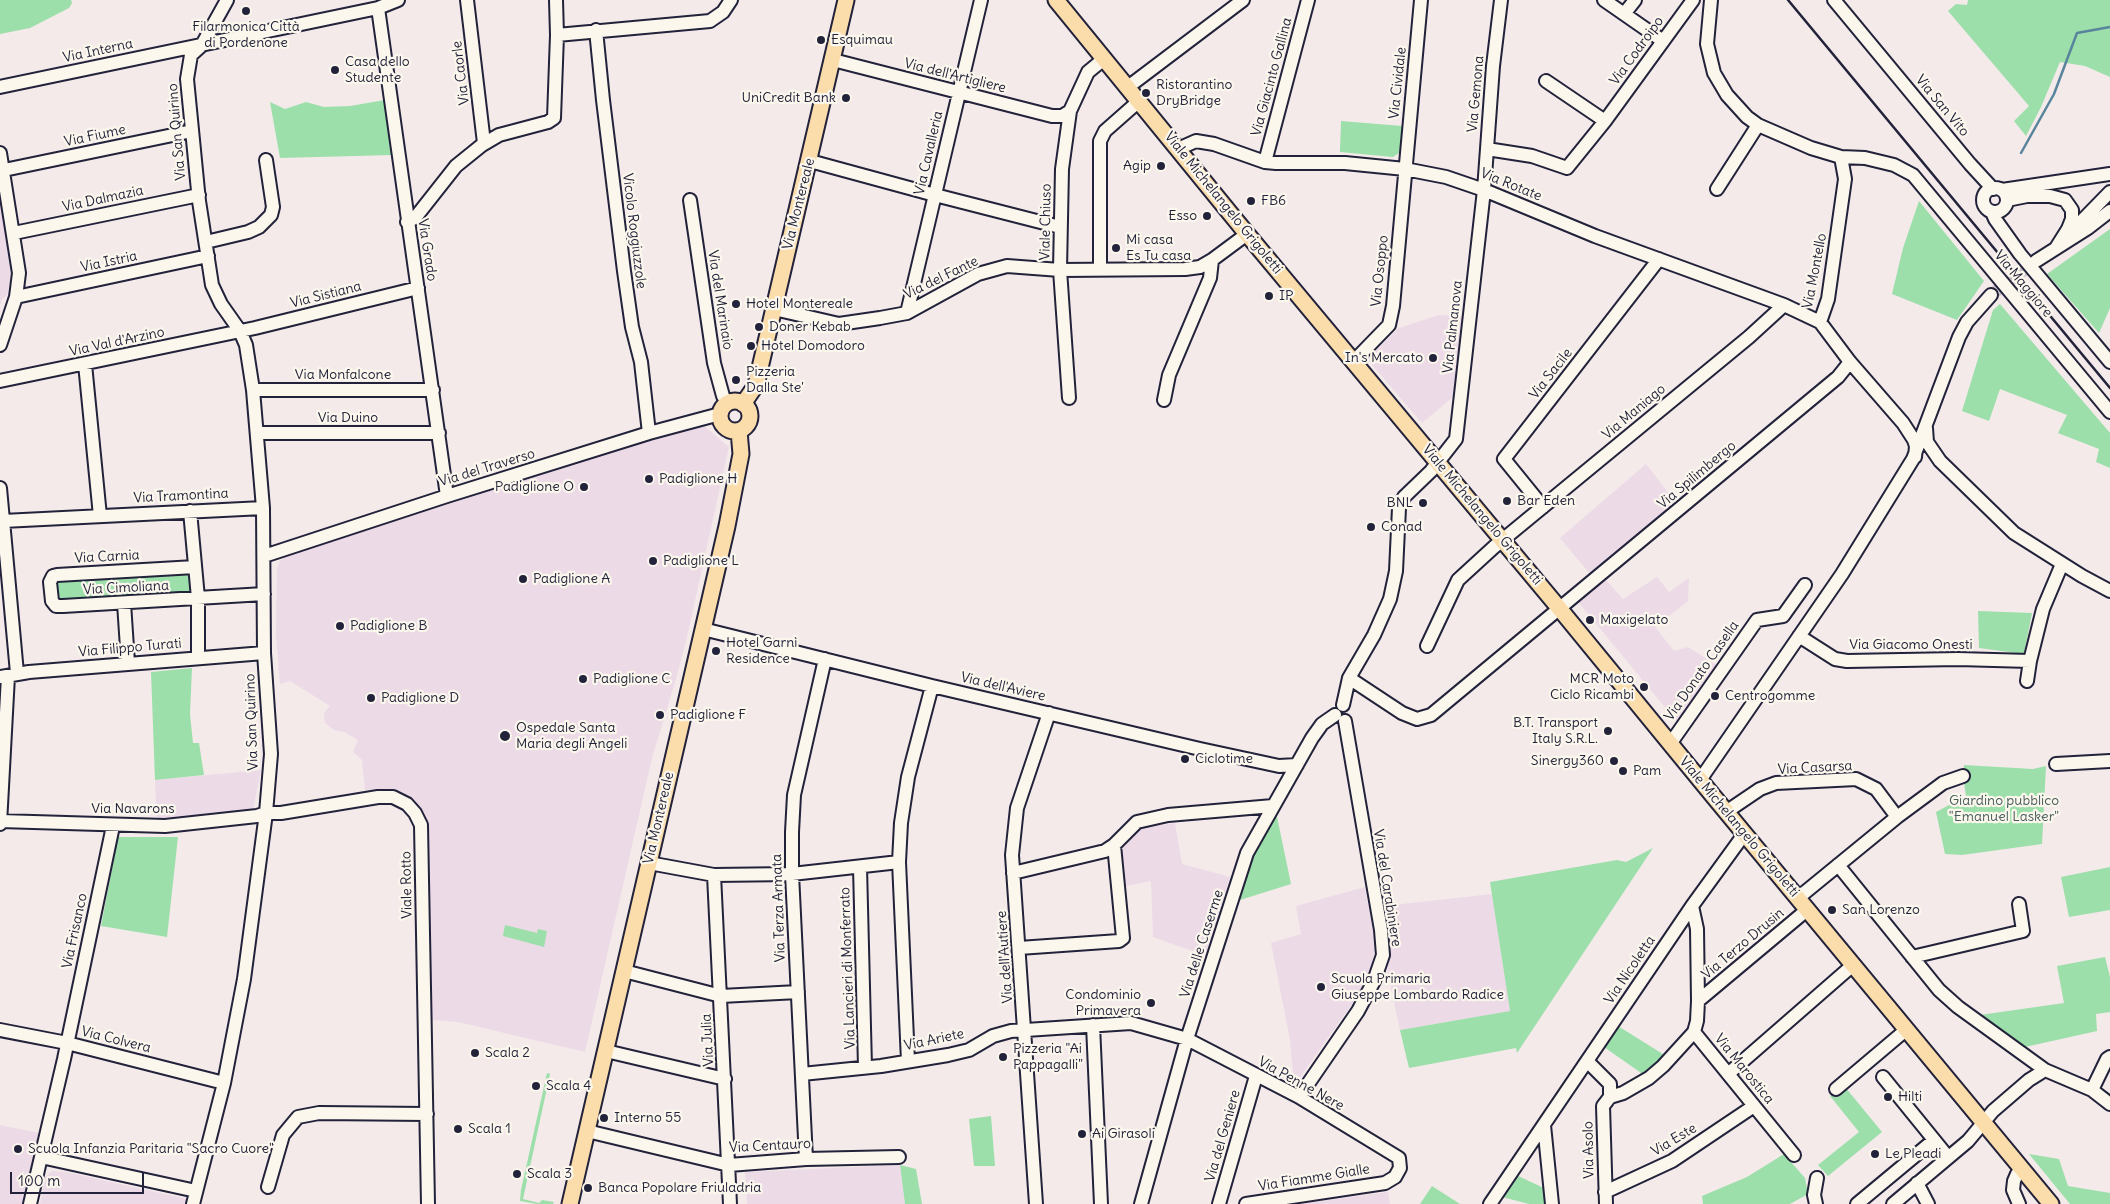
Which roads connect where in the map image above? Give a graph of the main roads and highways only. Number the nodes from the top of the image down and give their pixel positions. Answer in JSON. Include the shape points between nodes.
{"nodes":[{"id":1,"x":846,"y":0,"type":"edge"},
{"id":2,"x":1056,"y":0,"type":"edge"},
{"id":3,"x":743,"y":404,"type":"junction"},
{"id":4,"x":739,"y":431,"type":"junction"},
{"id":5,"x":570,"y":1204,"type":"edge"},
{"id":6,"x":2051,"y":1204,"type":"edge"}],
"edges":[{"from":1,"to":3,"type":"main road","name":"Via Montereale","via":[[756,386]]},
{"from":2,"to":6,"type":"main road","name":"Viale Michelangelo Grigoletti","via":[[1246,234],[1560,608]]},
{"from":3,"to":4,"type":"main road","via":[[749,411],[749,421]]},
{"from":3,"to":4,"type":"main road","via":[[735,401],[724,408],[720,419],[725,428]]},
{"from":4,"to":5,"type":"main road","name":"Via Montereale","via":[[741,454],[703,629]]}]}
